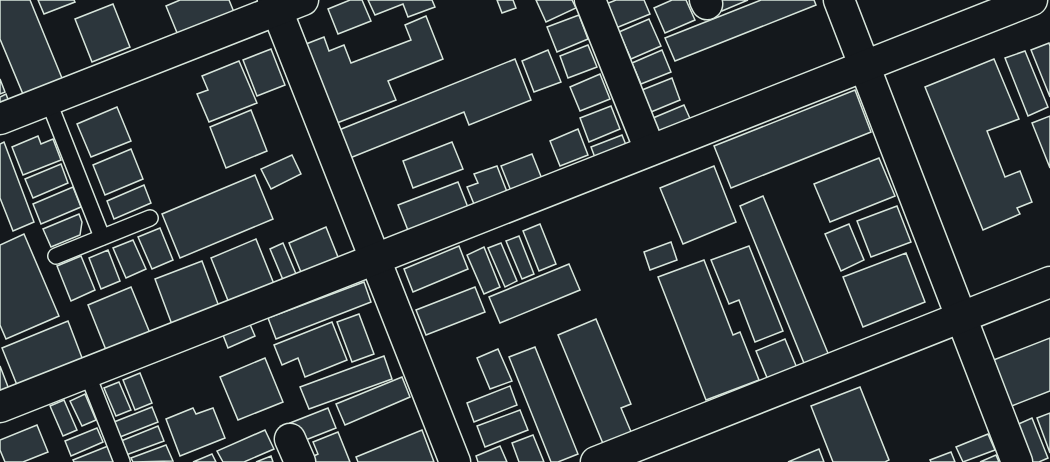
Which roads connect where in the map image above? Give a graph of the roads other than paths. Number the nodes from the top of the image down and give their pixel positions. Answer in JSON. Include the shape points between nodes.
{"nodes":[{"id":1,"x":590,"y":0,"type":"edge"},
{"id":2,"x":838,"y":0,"type":"edge"},
{"id":3,"x":1032,"y":0,"type":"edge"},
{"id":4,"x":285,"y":3,"type":"edge"},
{"id":5,"x":864,"y":66,"type":"junction"},
{"id":6,"x":48,"y":100,"type":"junction"},
{"id":7,"x":0,"y":119,"type":"edge"},
{"id":8,"x":650,"y":150,"type":"junction"},
{"id":9,"x":150,"y":218,"type":"dead end"},
{"id":10,"x":102,"y":237,"type":"junction"},
{"id":11,"x":56,"y":256,"type":"dead end"},
{"id":12,"x":375,"y":259,"type":"junction"},
{"id":13,"x":1050,"y":282,"type":"edge"},
{"id":14,"x":960,"y":317,"type":"junction"},
{"id":15,"x":87,"y":373,"type":"junction"},
{"id":16,"x":0,"y":407,"type":"edge"},
{"id":17,"x":603,"y":461,"type":"edge"},
{"id":18,"x":122,"y":462,"type":"edge"},
{"id":19,"x":455,"y":462,"type":"edge"},
{"id":20,"x":1017,"y":462,"type":"edge"}],
"edges":[{"from":1,"to":8,"type":"street"},
{"from":2,"to":5,"type":"street"},
{"from":3,"to":5,"type":"street"},
{"from":4,"to":6,"type":"street"},
{"from":4,"to":12,"type":"street"},
{"from":5,"to":8,"type":"street"},
{"from":5,"to":14,"type":"street"},
{"from":6,"to":7,"type":"street"},
{"from":6,"to":10,"type":"lane"},
{"from":8,"to":12,"type":"street"},
{"from":9,"to":10,"type":"lane"},
{"from":10,"to":11,"type":"lane"},
{"from":12,"to":15,"type":"street"},
{"from":12,"to":19,"type":"street"},
{"from":13,"to":14,"type":"street"},
{"from":14,"to":17,"type":"street"},
{"from":14,"to":20,"type":"street"},
{"from":15,"to":16,"type":"street"},
{"from":15,"to":18,"type":"lane"}]}
